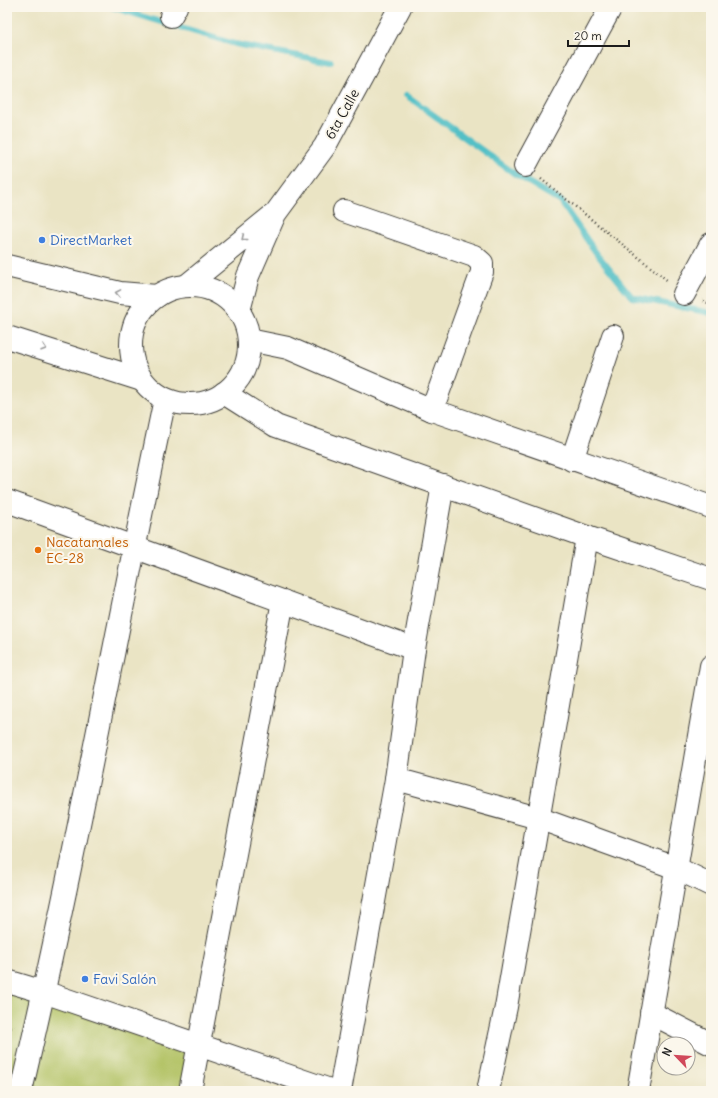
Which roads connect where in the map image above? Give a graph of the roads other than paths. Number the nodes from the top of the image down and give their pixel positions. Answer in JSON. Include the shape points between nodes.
{"nodes":[{"id":1,"x":400,"y":7,"type":"edge"},
{"id":2,"x":611,"y":7,"type":"edge"},
{"id":3,"x":525,"y":166,"type":"road end"},
{"id":4,"x":344,"y":211,"type":"dead end"},
{"id":5,"x":275,"y":214,"type":"junction"},
{"id":6,"x":711,"y":244,"type":"edge"},
{"id":7,"x":7,"y":266,"type":"edge"},
{"id":8,"x":186,"y":286,"type":"junction"},
{"id":9,"x":684,"y":294,"type":"road end"},
{"id":10,"x":157,"y":296,"type":"junction"},
{"id":11,"x":239,"y":311,"type":"junction"},
{"id":12,"x":613,"y":336,"type":"dead end"},
{"id":13,"x":7,"y":337,"type":"edge"},
{"id":14,"x":249,"y":340,"type":"junction"},
{"id":15,"x":142,"y":380,"type":"junction"},
{"id":16,"x":224,"y":393,"type":"junction"},
{"id":17,"x":165,"y":399,"type":"junction"},
{"id":18,"x":432,"y":410,"type":"junction"},
{"id":19,"x":572,"y":460,"type":"junction"},
{"id":20,"x":443,"y":485,"type":"junction"},
{"id":21,"x":7,"y":501,"type":"edge"},
{"id":22,"x":711,"y":507,"type":"edge"},
{"id":23,"x":586,"y":537,"type":"junction"},
{"id":24,"x":133,"y":548,"type":"junction"},
{"id":25,"x":711,"y":579,"type":"edge"},
{"id":26,"x":282,"y":601,"type":"junction"},
{"id":27,"x":414,"y":649,"type":"junction"},
{"id":28,"x":711,"y":666,"type":"edge"},
{"id":29,"x":396,"y":779,"type":"junction"},
{"id":30,"x":538,"y":818,"type":"junction"},
{"id":31,"x":676,"y":868,"type":"junction"},
{"id":32,"x":711,"y":885,"type":"edge"},
{"id":33,"x":7,"y":981,"type":"edge"},
{"id":34,"x":44,"y":992,"type":"junction"},
{"id":35,"x":651,"y":1013,"type":"junction"},
{"id":36,"x":711,"y":1044,"type":"edge"},
{"id":37,"x":200,"y":1045,"type":"junction"},
{"id":38,"x":21,"y":1091,"type":"edge"},
{"id":39,"x":190,"y":1091,"type":"edge"},
{"id":40,"x":334,"y":1091,"type":"edge"},
{"id":41,"x":340,"y":1091,"type":"edge"},
{"id":42,"x":488,"y":1091,"type":"edge"},
{"id":43,"x":638,"y":1091,"type":"edge"}],
"edges":[{"from":1,"to":5,"type":"street","name":"6ta Calle","via":[[325,146]]},
{"from":2,"to":3,"type":"street"},
{"from":4,"to":18,"type":"street","via":[[474,256],[482,264],[482,272]]},
{"from":5,"to":8,"type":"street","name":"6ta Calle","one_way":true},
{"from":5,"to":11,"type":"street","name":"6ta Calle","via":[[248,276]]},
{"from":6,"to":9,"type":"street"},
{"from":10,"to":7,"type":"street","one_way":true,"via":[[120,293]]},
{"from":8,"to":10,"type":"street","via":[[170,289]]},
{"from":8,"to":11,"type":"street","via":[[206,288],[224,297]]},
{"from":10,"to":15,"type":"street","via":[[140,313],[132,335],[132,358]]},
{"from":11,"to":14,"type":"street","via":[[246,325]]},
{"from":12,"to":19,"type":"street"},
{"from":13,"to":15,"type":"street","one_way":true},
{"from":14,"to":16,"type":"street","via":[[247,360],[238,379]]},
{"from":14,"to":18,"type":"street","via":[[288,348]]},
{"from":15,"to":17,"type":"street","via":[[152,391]]},
{"from":16,"to":17,"type":"street","via":[[206,402],[185,405]]},
{"from":16,"to":20,"type":"street","via":[[276,426]]},
{"from":17,"to":24,"type":"street"},
{"from":18,"to":19,"type":"street"},
{"from":19,"to":22,"type":"street"},
{"from":20,"to":23,"type":"street"},
{"from":20,"to":27,"type":"street"},
{"from":21,"to":24,"type":"street"},
{"from":23,"to":25,"type":"street"},
{"from":23,"to":30,"type":"street"},
{"from":24,"to":26,"type":"street"},
{"from":24,"to":34,"type":"street"},
{"from":26,"to":27,"type":"street"},
{"from":26,"to":37,"type":"street"},
{"from":27,"to":29,"type":"street"},
{"from":28,"to":31,"type":"street"},
{"from":29,"to":30,"type":"street"},
{"from":29,"to":41,"type":"street"},
{"from":30,"to":31,"type":"street"},
{"from":30,"to":42,"type":"street","via":[[506,1008]]},
{"from":31,"to":32,"type":"street"},
{"from":31,"to":35,"type":"street"},
{"from":33,"to":34,"type":"street"},
{"from":34,"to":37,"type":"street"},
{"from":34,"to":38,"type":"street"},
{"from":35,"to":36,"type":"street"},
{"from":35,"to":43,"type":"street"},
{"from":37,"to":39,"type":"street"},
{"from":37,"to":40,"type":"street"}]}
